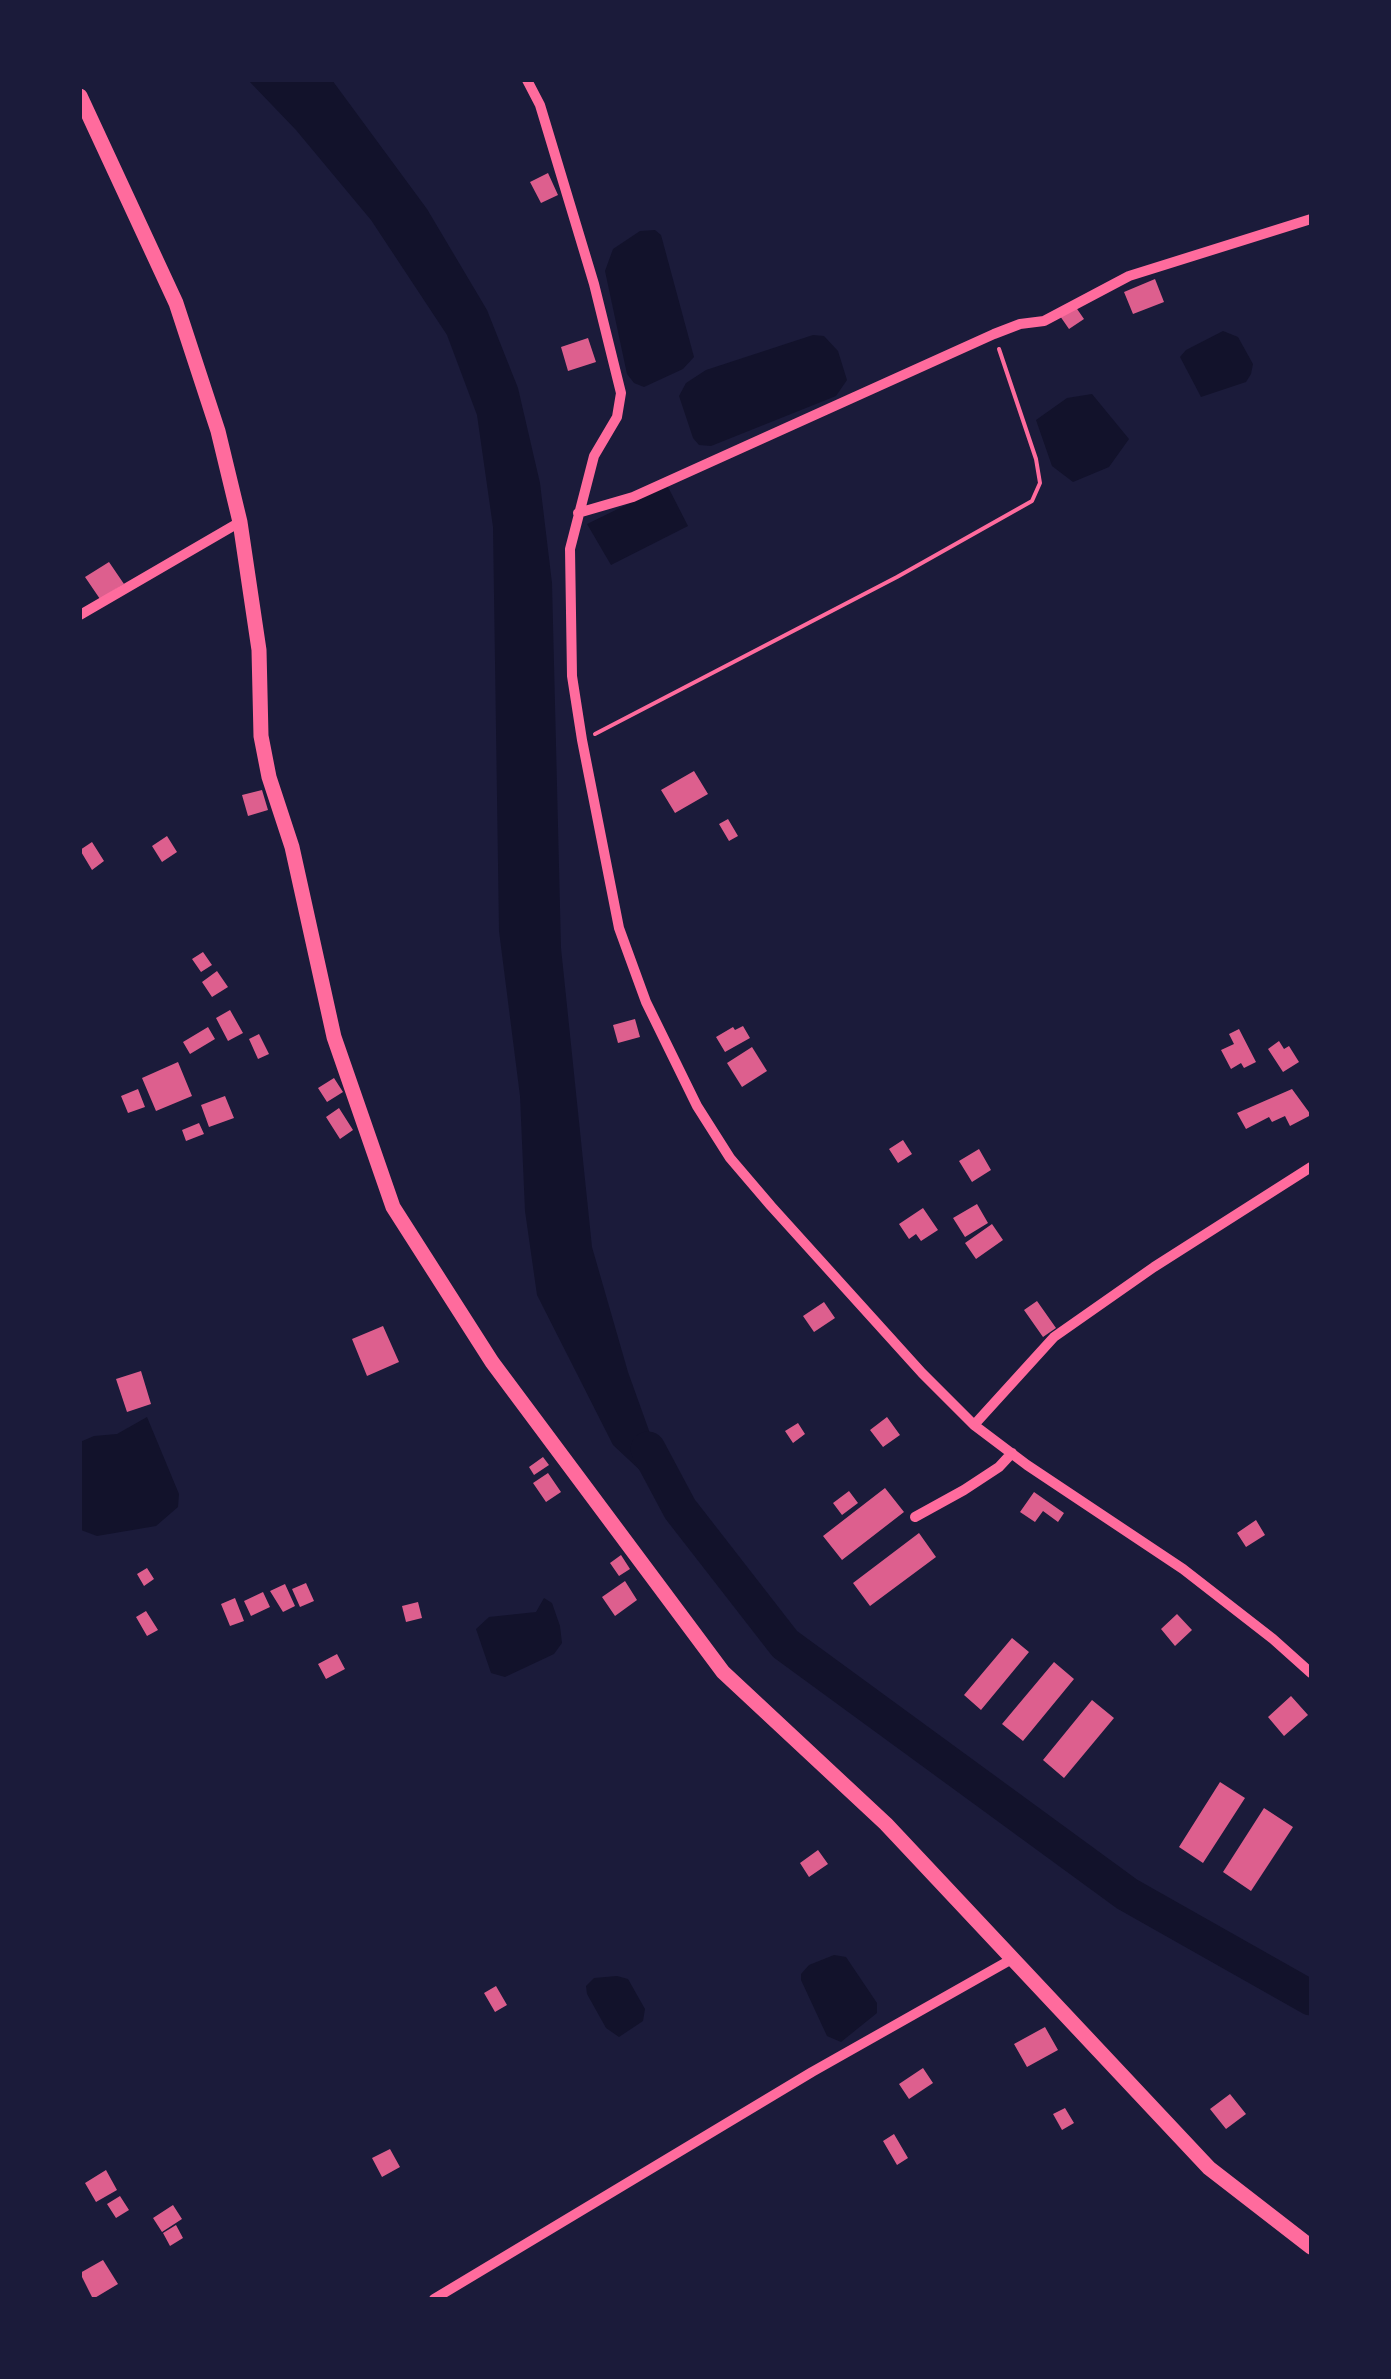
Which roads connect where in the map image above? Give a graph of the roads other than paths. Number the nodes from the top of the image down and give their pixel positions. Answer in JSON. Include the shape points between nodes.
{"nodes":[{"id":1,"x":527,"y":80,"type":"edge"},
{"id":2,"x":80,"y":96,"type":"edge"},
{"id":3,"x":1311,"y":219,"type":"edge"},
{"id":4,"x":578,"y":513,"type":"junction"},
{"id":5,"x":240,"y":522,"type":"junction"},
{"id":6,"x":80,"y":616,"type":"edge"},
{"id":7,"x":1311,"y":1168,"type":"edge"},
{"id":8,"x":974,"y":1426,"type":"junction"},
{"id":9,"x":1012,"y":1454,"type":"junction"},
{"id":10,"x":915,"y":1516,"type":"dead end"},
{"id":11,"x":1311,"y":1673,"type":"edge"},
{"id":12,"x":1012,"y":1959,"type":"junction"},
{"id":13,"x":1311,"y":2247,"type":"edge"},
{"id":14,"x":434,"y":2299,"type":"edge"}],
"edges":[{"from":1,"to":4,"type":"street","via":[[594,284],[620,393],[617,418],[598,445]]},
{"from":2,"to":5,"type":"street","via":[[176,302]]},
{"from":3,"to":4,"type":"street","via":[[1129,276],[1044,321],[994,334],[634,496]]},
{"from":4,"to":8,"type":"street","via":[[570,549],[572,676],[619,928],[646,1002],[730,1158]]},
{"from":5,"to":6,"type":"street"},
{"from":5,"to":12,"type":"street","via":[[269,778],[292,847],[334,1037],[393,1207],[492,1362],[722,1672],[886,1824]]},
{"from":7,"to":8,"type":"street","via":[[1054,1338]]},
{"from":8,"to":9,"type":"street"},
{"from":9,"to":10,"type":"street"},
{"from":9,"to":11,"type":"street","via":[[1183,1569]]},
{"from":12,"to":13,"type":"street","via":[[1209,2168]]},
{"from":12,"to":14,"type":"street"}]}
